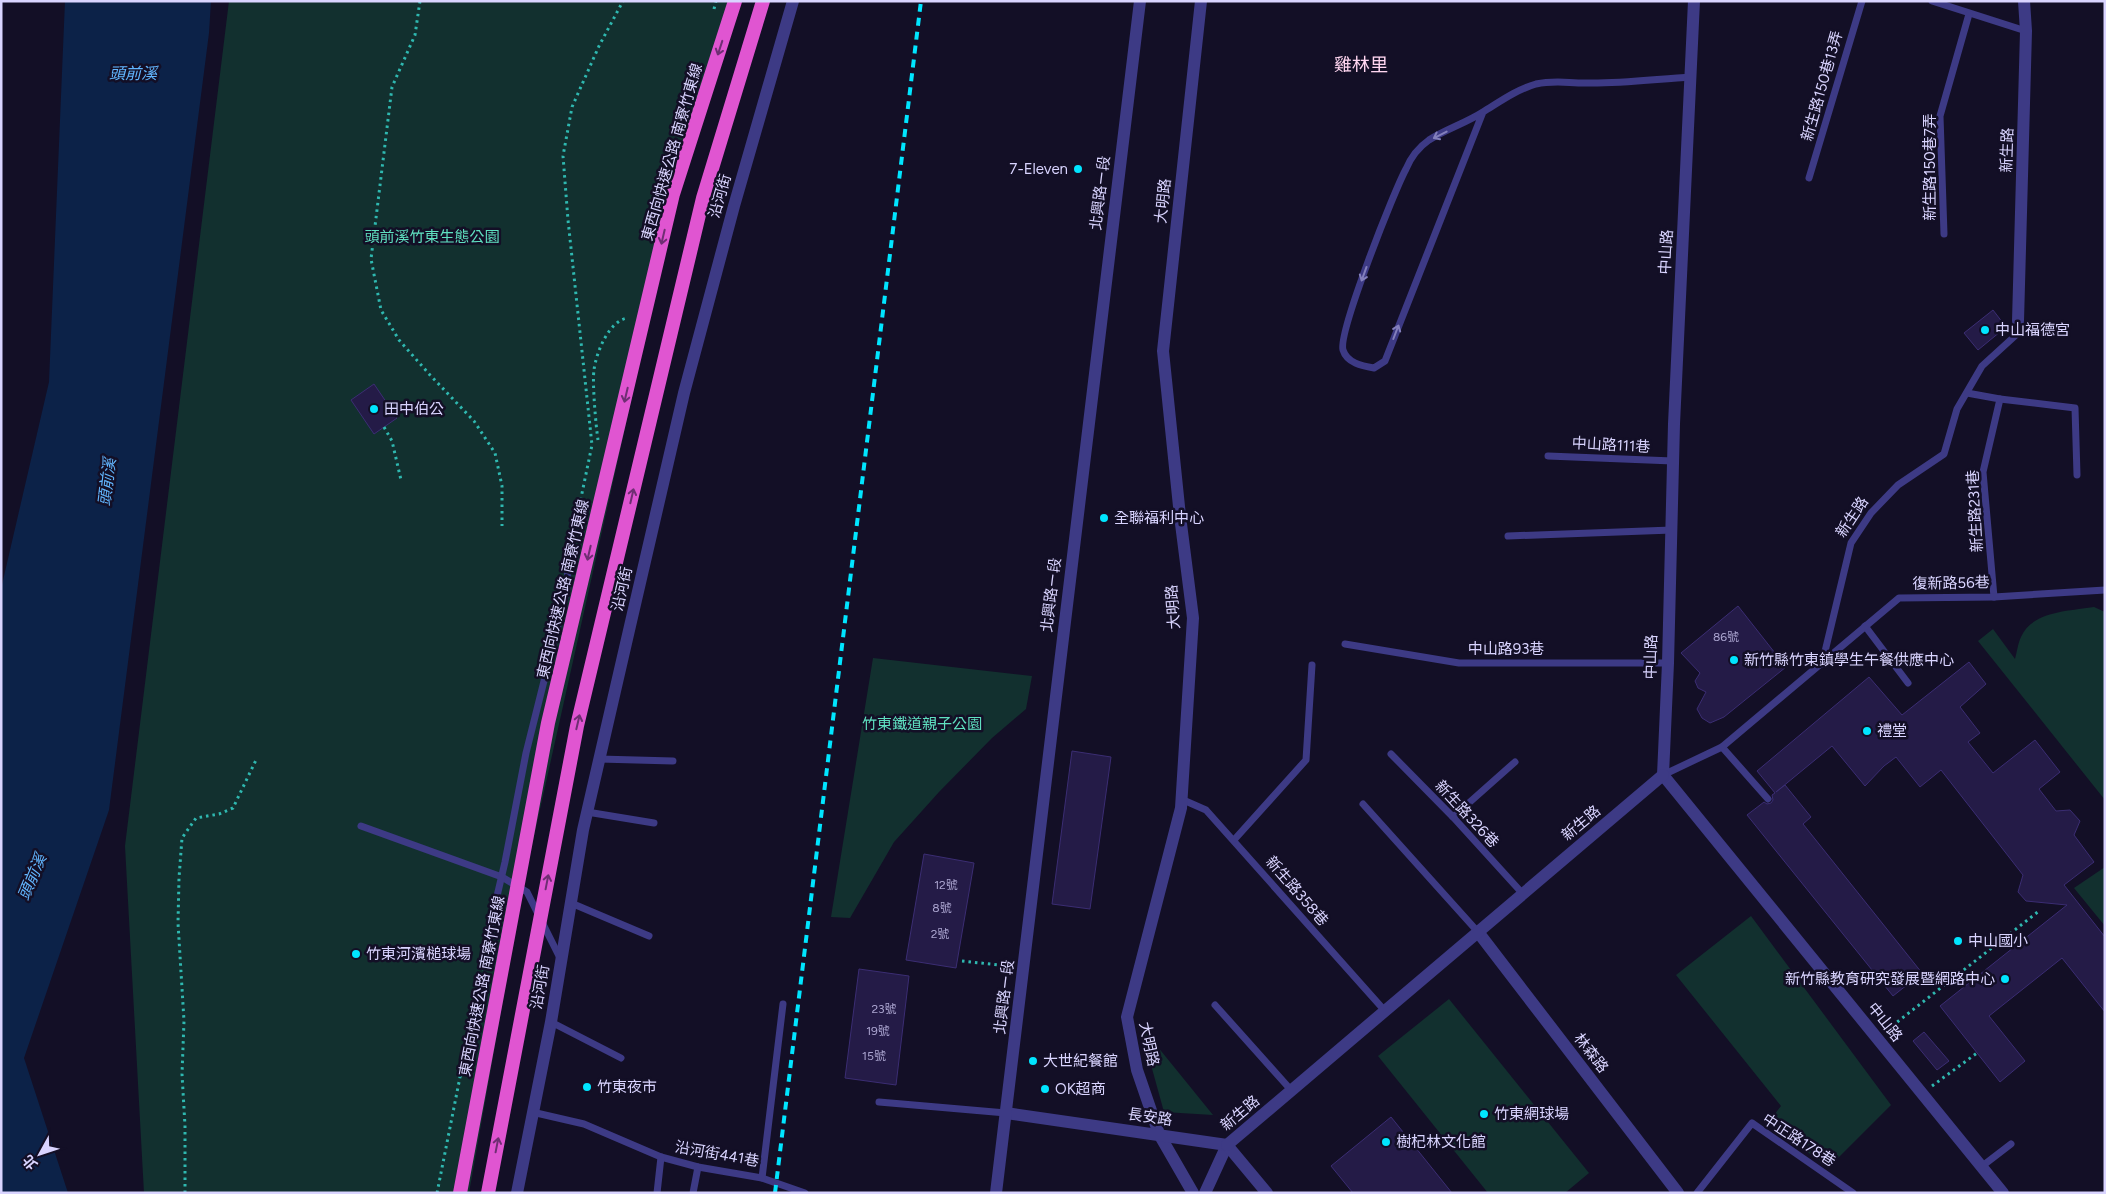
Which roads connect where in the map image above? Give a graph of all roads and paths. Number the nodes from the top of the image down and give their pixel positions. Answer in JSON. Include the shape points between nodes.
{"nodes":[{"id":1,"x":420,"y":1,"type":"edge"},
{"id":2,"x":622,"y":1,"type":"edge"},
{"id":3,"x":735,"y":1,"type":"edge"},
{"id":4,"x":763,"y":1,"type":"edge"},
{"id":5,"x":793,"y":1,"type":"edge"},
{"id":6,"x":1140,"y":1,"type":"edge"},
{"id":7,"x":1201,"y":1,"type":"edge"},
{"id":8,"x":1694,"y":1,"type":"edge"},
{"id":9,"x":1862,"y":1,"type":"edge"},
{"id":10,"x":1932,"y":1,"type":"edge"},
{"id":11,"x":2024,"y":1,"type":"edge"},
{"id":12,"x":1969,"y":14,"type":"junction"},
{"id":13,"x":2026,"y":31,"type":"junction"},
{"id":14,"x":1691,"y":77,"type":"junction"},
{"id":15,"x":1483,"y":112,"type":"junction"},
{"id":16,"x":1810,"y":178,"type":"dead end"},
{"id":17,"x":1944,"y":234,"type":"dead end"},
{"id":18,"x":2018,"y":321,"type":"joint"},
{"id":19,"x":1967,"y":393,"type":"junction"},
{"id":20,"x":2000,"y":399,"type":"junction"},
{"id":21,"x":384,"y":427,"type":"dead end"},
{"id":22,"x":1548,"y":456,"type":"dead end"},
{"id":23,"x":1673,"y":462,"type":"junction"},
{"id":24,"x":2077,"y":475,"type":"dead end"},
{"id":25,"x":401,"y":480,"type":"dead end"},
{"id":26,"x":502,"y":526,"type":"dead end"},
{"id":27,"x":1672,"y":530,"type":"junction"},
{"id":28,"x":1508,"y":536,"type":"dead end"},
{"id":29,"x":568,"y":561,"type":"joint"},
{"id":30,"x":2105,"y":590,"type":"edge"},
{"id":31,"x":1994,"y":597,"type":"junction"},
{"id":32,"x":1865,"y":626,"type":"junction"},
{"id":33,"x":1346,"y":644,"type":"dead end"},
{"id":34,"x":1668,"y":663,"type":"junction"},
{"id":35,"x":1822,"y":664,"type":"junction"},
{"id":36,"x":1312,"y":665,"type":"dead end"},
{"id":37,"x":1908,"y":683,"type":"dead end"},
{"id":38,"x":1722,"y":747,"type":"junction"},
{"id":39,"x":1391,"y":754,"type":"dead end"},
{"id":40,"x":599,"y":759,"type":"junction"},
{"id":41,"x":256,"y":760,"type":"dead end"},
{"id":42,"x":673,"y":761,"type":"dead end"},
{"id":43,"x":1515,"y":762,"type":"dead end"},
{"id":44,"x":1663,"y":775,"type":"junction"},
{"id":45,"x":1182,"y":799,"type":"junction"},
{"id":46,"x":1768,"y":799,"type":"dead end"},
{"id":47,"x":1363,"y":804,"type":"dead end"},
{"id":48,"x":587,"y":812,"type":"junction"},
{"id":49,"x":1453,"y":817,"type":"junction"},
{"id":50,"x":654,"y":823,"type":"dead end"},
{"id":51,"x":361,"y":826,"type":"dead end"},
{"id":52,"x":1234,"y":840,"type":"junction"},
{"id":53,"x":502,"y":877,"type":"junction"},
{"id":54,"x":1523,"y":894,"type":"junction"},
{"id":55,"x":571,"y":903,"type":"junction"},
{"id":56,"x":2039,"y":911,"type":"dead end"},
{"id":57,"x":490,"y":926,"type":"joint"},
{"id":58,"x":1478,"y":932,"type":"junction"},
{"id":59,"x":649,"y":936,"type":"dead end"},
{"id":60,"x":561,"y":961,"type":"junction"},
{"id":61,"x":962,"y":961,"type":"dead end"},
{"id":62,"x":1024,"y":968,"type":"junction"},
{"id":63,"x":783,"y":1004,"type":"dead end"},
{"id":64,"x":1216,"y":1005,"type":"dead end"},
{"id":65,"x":1385,"y":1011,"type":"junction"},
{"id":66,"x":550,"y":1022,"type":"junction"},
{"id":67,"x":1877,"y":1038,"type":"junction"},
{"id":68,"x":1977,"y":1053,"type":"dead end"},
{"id":69,"x":621,"y":1058,"type":"dead end"},
{"id":70,"x":1291,"y":1090,"type":"junction"},
{"id":71,"x":1922,"y":1094,"type":"junction"},
{"id":72,"x":879,"y":1102,"type":"dead end"},
{"id":73,"x":532,"y":1112,"type":"junction"},
{"id":74,"x":1006,"y":1113,"type":"junction"},
{"id":75,"x":1160,"y":1134,"type":"junction"},
{"id":76,"x":2011,"y":1144,"type":"dead end"},
{"id":77,"x":1227,"y":1145,"type":"junction"},
{"id":78,"x":661,"y":1157,"type":"junction"},
{"id":79,"x":698,"y":1167,"type":"junction"},
{"id":80,"x":1981,"y":1167,"type":"junction"},
{"id":81,"x":762,"y":1178,"type":"junction"},
{"id":82,"x":184,"y":1193,"type":"edge"},
{"id":83,"x":437,"y":1193,"type":"edge"},
{"id":84,"x":460,"y":1193,"type":"edge"},
{"id":85,"x":488,"y":1193,"type":"edge"},
{"id":86,"x":517,"y":1193,"type":"edge"},
{"id":87,"x":658,"y":1193,"type":"edge"},
{"id":88,"x":693,"y":1193,"type":"edge"},
{"id":89,"x":805,"y":1193,"type":"edge"},
{"id":90,"x":996,"y":1193,"type":"edge"},
{"id":91,"x":1193,"y":1193,"type":"edge"},
{"id":92,"x":1206,"y":1193,"type":"edge"},
{"id":93,"x":1267,"y":1193,"type":"edge"},
{"id":94,"x":1678,"y":1193,"type":"edge"},
{"id":95,"x":1697,"y":1193,"type":"edge"},
{"id":96,"x":1853,"y":1193,"type":"edge"},
{"id":97,"x":2002,"y":1193,"type":"edge"}],
"edges":[{"from":1,"to":26,"type":"path","via":[[415,35],[392,87],[371,259],[381,310],[399,340],[474,420],[495,453],[502,486]]},
{"from":2,"to":29,"type":"path","via":[[572,107],[563,156],[592,445]]},
{"from":3,"to":84,"type":"highway","name":"東西向快速公路 南寮竹東線","one_way":true,"bridge":true,"via":[[674,194],[553,704]]},
{"from":85,"to":4,"type":"highway","one_way":true,"bridge":true,"via":[[577,726],[703,198]]},
{"from":5,"to":40,"type":"street","name":"沿河街","via":[[684,393]]},
{"from":6,"to":62,"type":"street","name":"北興路ㄧ段"},
{"from":7,"to":45,"type":"street","name":"大明路","via":[[1163,351],[1193,618]]},
{"from":8,"to":14,"type":"street","name":"中山路"},
{"from":9,"to":16,"type":"lane","name":"新生路150巷13弄"},
{"from":10,"to":12,"type":"lane"},
{"from":11,"to":13,"type":"street","name":"新生路"},
{"from":12,"to":13,"type":"lane"},
{"from":12,"to":17,"type":"lane","name":"新生路150巷7弄","via":[[1940,116]]},
{"from":13,"to":18,"type":"street","name":"新生路"},
{"from":14,"to":15,"type":"lane","via":[[1585,84],[1557,80],[1504,97]]},
{"from":14,"to":23,"type":"street","name":"中山路"},
{"from":15,"to":15,"type":"lane","one_way":true,"via":[[1429,140],[1417,150],[1406,168],[1387,211],[1343,338],[1342,349],[1347,358],[1359,365],[1374,368],[1385,361]]},
{"from":18,"to":19,"type":"lane","name":"新生路","via":[[2016,335],[1982,366]]},
{"from":19,"to":20,"type":"lane"},
{"from":19,"to":35,"type":"lane","name":"新生路","via":[[1957,409],[1944,454],[1898,485],[1871,514],[1851,544]]},
{"from":20,"to":24,"type":"lane","via":[[2075,408]]},
{"from":20,"to":31,"type":"lane","name":"新生路231巷","via":[[1984,472]]},
{"from":21,"to":25,"type":"path","via":[[392,441]]},
{"from":22,"to":23,"type":"lane","name":"中山路111巷"},
{"from":23,"to":27,"type":"street","name":"中山路"},
{"from":27,"to":28,"type":"lane"},
{"from":27,"to":34,"type":"street","name":"中山路"},
{"from":29,"to":53,"type":"lane","via":[[568,585],[526,753]]},
{"from":30,"to":31,"type":"lane","name":"復新路56巷"},
{"from":31,"to":32,"type":"lane","name":"復新路56巷","via":[[1899,598]]},
{"from":32,"to":35,"type":"lane","name":"復新路56巷"},
{"from":32,"to":37,"type":"lane"},
{"from":33,"to":34,"type":"lane","name":"中山路93巷","via":[[1460,663]]},
{"from":34,"to":44,"type":"street","name":"中山路"},
{"from":35,"to":38,"type":"lane","name":"新生路"},
{"from":36,"to":52,"type":"lane","via":[[1306,760]]},
{"from":38,"to":44,"type":"lane","name":"新生路"},
{"from":38,"to":46,"type":"lane"},
{"from":39,"to":49,"type":"lane","name":"新生路326巷"},
{"from":40,"to":42,"type":"lane"},
{"from":40,"to":48,"type":"street","name":"沿河街"},
{"from":41,"to":82,"type":"path","via":[[233,808],[196,818],[182,838],[178,923],[184,1021]]},
{"from":43,"to":49,"type":"lane"},
{"from":44,"to":54,"type":"street","name":"新生路"},
{"from":44,"to":67,"type":"street","name":"中山路"},
{"from":45,"to":52,"type":"lane","name":"新生路358巷","via":[[1206,810]]},
{"from":45,"to":75,"type":"street","name":"大明路","via":[[1127,1017],[1137,1070]]},
{"from":47,"to":58,"type":"lane"},
{"from":48,"to":50,"type":"lane"},
{"from":48,"to":55,"type":"street","name":"沿河街"},
{"from":49,"to":54,"type":"lane","name":"新生路326巷"},
{"from":51,"to":53,"type":"lane"},
{"from":52,"to":65,"type":"lane","name":"新生路358巷"},
{"from":53,"to":57,"type":"lane"},
{"from":53,"to":60,"type":"lane","via":[[527,892]]},
{"from":54,"to":58,"type":"street","name":"新生路"},
{"from":55,"to":59,"type":"lane"},
{"from":55,"to":60,"type":"street","name":"沿河街"},
{"from":56,"to":67,"type":"path"},
{"from":57,"to":83,"type":"path"},
{"from":58,"to":65,"type":"street","name":"新生路"},
{"from":58,"to":94,"type":"street","name":"林森路"},
{"from":60,"to":66,"type":"street","name":"沿河街"},
{"from":61,"to":62,"type":"path"},
{"from":62,"to":74,"type":"street","name":"北興路ㄧ段"},
{"from":63,"to":81,"type":"lane","name":"沿河街441巷"},
{"from":64,"to":70,"type":"lane"},
{"from":65,"to":70,"type":"street","name":"新生路"},
{"from":66,"to":69,"type":"lane"},
{"from":66,"to":73,"type":"street","name":"沿河街"},
{"from":67,"to":71,"type":"street","name":"中山路"},
{"from":68,"to":71,"type":"path"},
{"from":70,"to":77,"type":"street","name":"新生路"},
{"from":71,"to":80,"type":"street","name":"中山路"},
{"from":72,"to":74,"type":"lane"},
{"from":73,"to":78,"type":"lane","name":"沿河街441巷","via":[[584,1124]]},
{"from":73,"to":86,"type":"street","name":"沿河街"},
{"from":74,"to":75,"type":"street","name":"長安路"},
{"from":74,"to":90,"type":"street","name":"北興路ㄧ段"},
{"from":75,"to":77,"type":"street","name":"長安路"},
{"from":75,"to":91,"type":"street","name":"大明路"},
{"from":76,"to":80,"type":"lane"},
{"from":77,"to":92,"type":"street","name":"新生路"},
{"from":77,"to":93,"type":"street"},
{"from":78,"to":79,"type":"lane","name":"沿河街441巷"},
{"from":78,"to":87,"type":"lane"},
{"from":79,"to":81,"type":"lane","name":"沿河街441巷"},
{"from":79,"to":88,"type":"lane"},
{"from":80,"to":97,"type":"street","name":"中山路"},
{"from":81,"to":89,"type":"lane"},
{"from":95,"to":96,"type":"lane","name":"中正路178巷","via":[[1752,1123]]}]}
